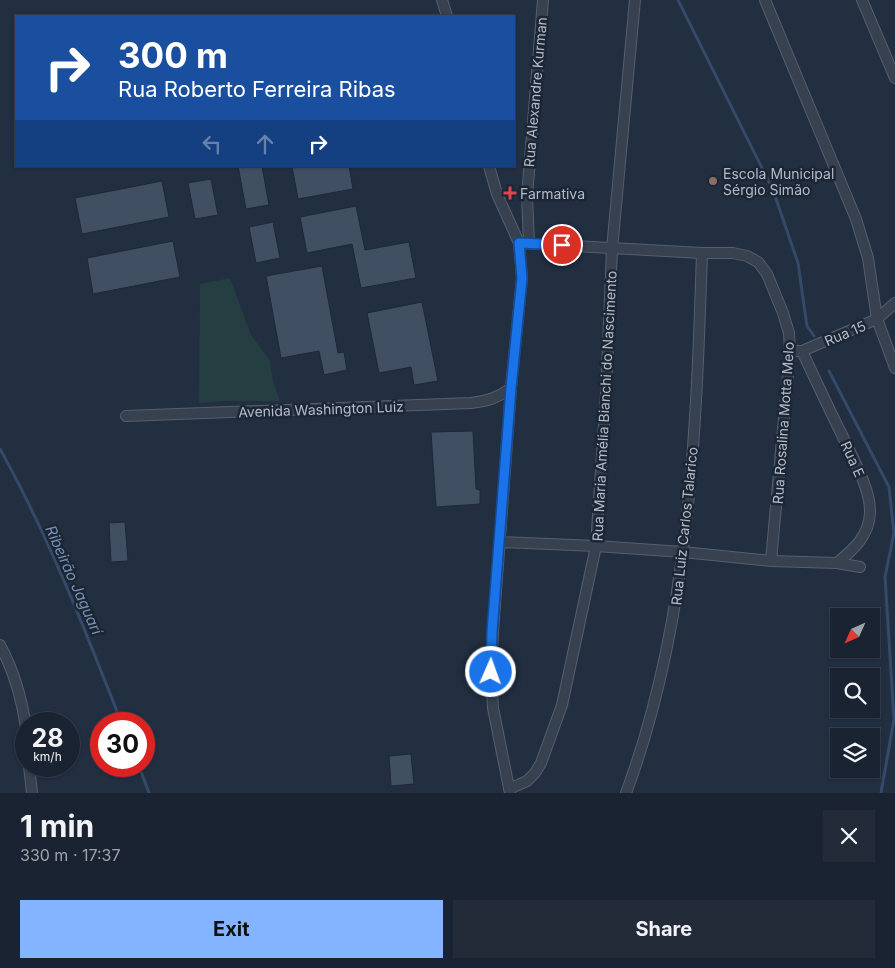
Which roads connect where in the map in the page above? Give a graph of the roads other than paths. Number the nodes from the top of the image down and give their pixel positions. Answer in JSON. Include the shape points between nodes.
{"nodes":[{"id":1,"x":442,"y":0,"type":"edge"},
{"id":2,"x":543,"y":0,"type":"edge"},
{"id":3,"x":635,"y":0,"type":"edge"},
{"id":4,"x":765,"y":0,"type":"edge"},
{"id":5,"x":862,"y":0,"type":"edge"},
{"id":6,"x":447,"y":15,"type":"edge"},
{"id":7,"x":895,"y":78,"type":"edge"},
{"id":8,"x":489,"y":167,"type":"edge"},
{"id":9,"x":524,"y":243,"type":"junction"},
{"id":10,"x":612,"y":249,"type":"junction"},
{"id":11,"x":702,"y":253,"type":"junction"},
{"id":12,"x":895,"y":304,"type":"edge"},
{"id":13,"x":877,"y":319,"type":"junction"},
{"id":14,"x":802,"y":351,"type":"junction"},
{"id":15,"x":790,"y":352,"type":"junction"},
{"id":16,"x":895,"y":368,"type":"edge"},
{"id":17,"x":511,"y":388,"type":"junction"},
{"id":18,"x":126,"y":416,"type":"dead end"},
{"id":19,"x":500,"y":542,"type":"junction"},
{"id":20,"x":596,"y":546,"type":"junction"},
{"id":21,"x":683,"y":552,"type":"junction"},
{"id":22,"x":772,"y":561,"type":"junction"},
{"id":23,"x":837,"y":563,"type":"junction"},
{"id":24,"x":860,"y":567,"type":"dead end"},
{"id":25,"x":0,"y":645,"type":"edge"},
{"id":26,"x":24,"y":712,"type":"edge"},
{"id":27,"x":30,"y":777,"type":"edge"},
{"id":28,"x":509,"y":791,"type":"edge"},
{"id":29,"x":32,"y":793,"type":"edge"},
{"id":30,"x":626,"y":793,"type":"edge"}],
"edges":[{"from":1,"to":6,"type":"street"},
{"from":2,"to":9,"type":"street","name":"Rua Alexandre Kurman"},
{"from":3,"to":10,"type":"street","name":"Rua Maria Amélia Bianchi do Nascimento"},
{"from":4,"to":13,"type":"street","via":[[856,219],[868,258]]},
{"from":5,"to":7,"type":"street"},
{"from":8,"to":9,"type":"street","via":[[497,194]]},
{"from":9,"to":10,"type":"street"},
{"from":9,"to":17,"type":"street","name":"Rua Alexandre Kurman"},
{"from":10,"to":11,"type":"street"},
{"from":10,"to":20,"type":"street","name":"Rua Maria Amélia Bianchi do Nascimento"},
{"from":11,"to":15,"type":"street","name":"Rua Rosalina Motta Melo","via":[[733,253],[758,262],[767,274],[783,313]]},
{"from":11,"to":21,"type":"street","name":"Rua Luiz Carlos Talarico","via":[[697,402]]},
{"from":12,"to":13,"type":"street","name":"Rua 15"},
{"from":13,"to":14,"type":"street","name":"Rua 15"},
{"from":13,"to":16,"type":"street"},
{"from":14,"to":15,"type":"street","name":"Rua 15"},
{"from":14,"to":23,"type":"street","name":"Rua E","via":[[868,497],[870,514],[866,531],[856,548]]},
{"from":15,"to":22,"type":"street","name":"Rua Rosalina Motta Melo"},
{"from":17,"to":18,"type":"street","name":"Avenida Washington Luiz","via":[[486,401]]},
{"from":17,"to":19,"type":"street","name":"Rua Alexandre Kurman"},
{"from":19,"to":20,"type":"street"},
{"from":19,"to":28,"type":"street","name":"Rua Alexandre Kurman","via":[[491,672]]},
{"from":20,"to":21,"type":"street"},
{"from":20,"to":28,"type":"street","name":"Rua Maria Amélia Bianchi do Nascimento","via":[[562,705],[535,773]]},
{"from":21,"to":22,"type":"street"},
{"from":21,"to":30,"type":"street","name":"Rua Luiz Carlos Talarico","via":[[669,642],[648,731]]},
{"from":22,"to":23,"type":"street"},
{"from":23,"to":24,"type":"street"},
{"from":25,"to":26,"type":"street"},
{"from":27,"to":29,"type":"street"}]}
